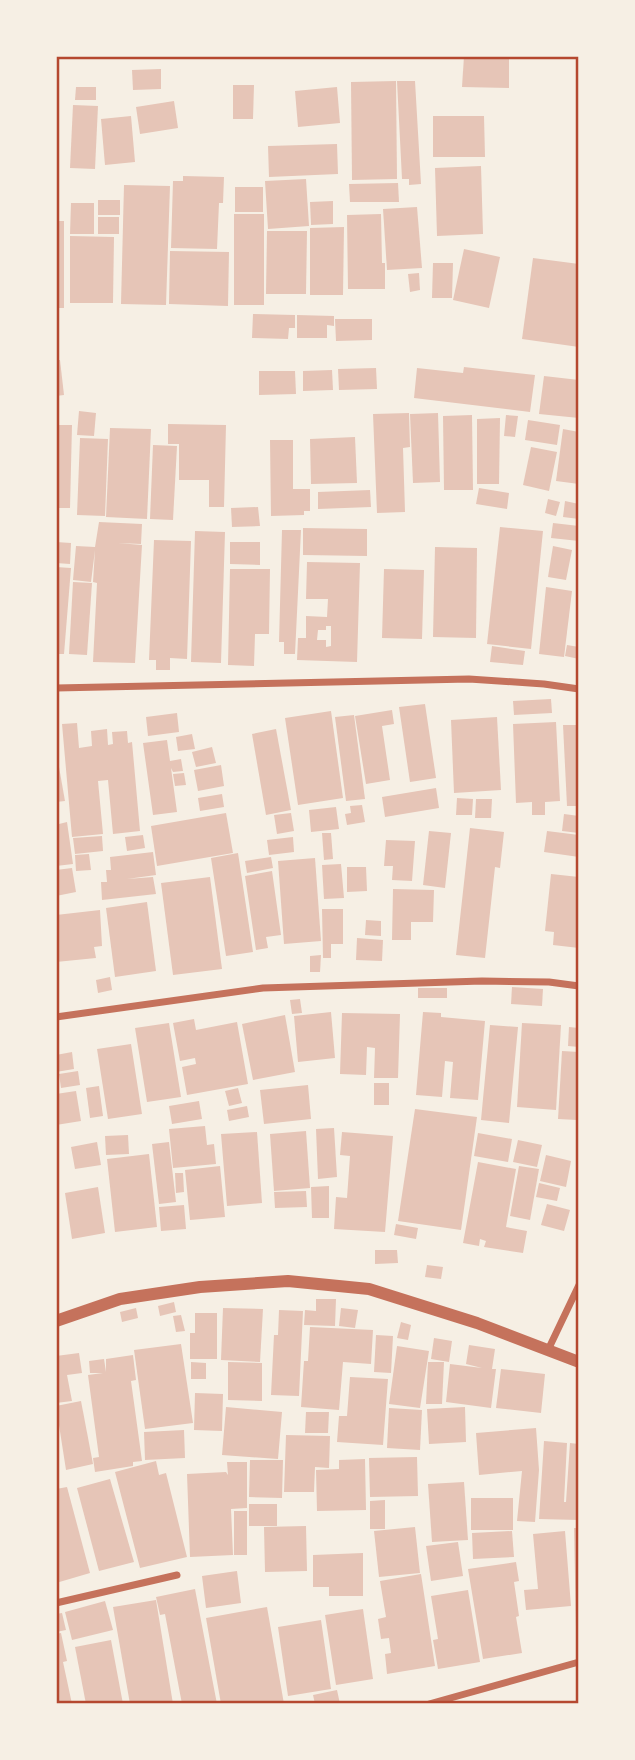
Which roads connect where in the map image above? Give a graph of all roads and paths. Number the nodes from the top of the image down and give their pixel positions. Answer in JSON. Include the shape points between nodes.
{"nodes":[{"id":1,"x":56,"y":688,"type":"edge"},
{"id":2,"x":579,"y":689,"type":"edge"},
{"id":3,"x":579,"y":986,"type":"edge"},
{"id":4,"x":56,"y":1017,"type":"edge"},
{"id":5,"x":579,"y":1284,"type":"edge"},
{"id":6,"x":56,"y":1321,"type":"edge"},
{"id":7,"x":548,"y":1350,"type":"junction"},
{"id":8,"x":579,"y":1362,"type":"edge"},
{"id":9,"x":177,"y":1575,"type":"dead end"},
{"id":10,"x":56,"y":1603,"type":"edge"},
{"id":11,"x":579,"y":1662,"type":"edge"},
{"id":12,"x":429,"y":1704,"type":"edge"}],
"edges":[{"from":1,"to":2,"type":"street","via":[[470,679]]},
{"from":3,"to":4,"type":"street","via":[[482,981],[263,988]]},
{"from":5,"to":7,"type":"street"},
{"from":6,"to":7,"type":"street","via":[[120,1299],[288,1281],[369,1289]]},
{"from":7,"to":8,"type":"street"},
{"from":9,"to":10,"type":"street"},
{"from":11,"to":12,"type":"street"}]}
